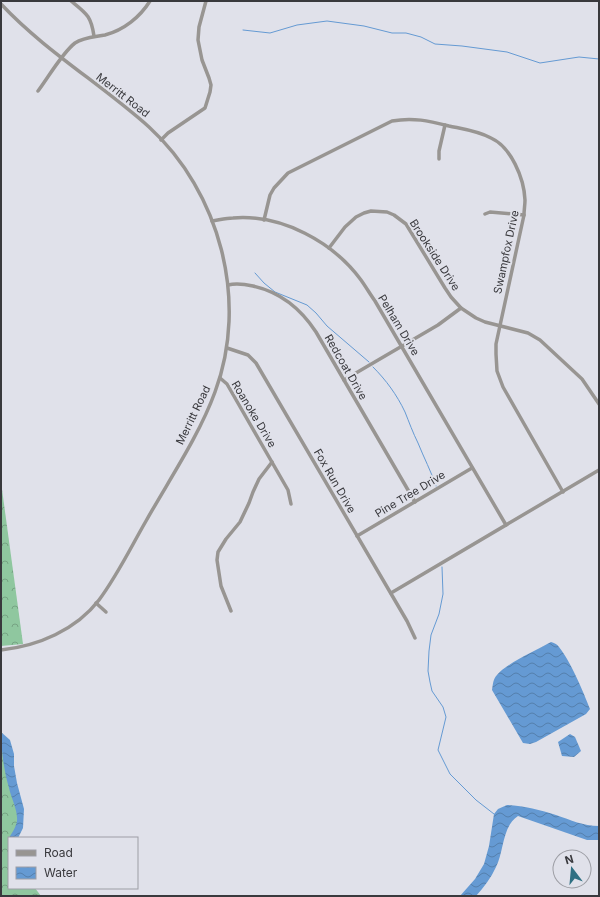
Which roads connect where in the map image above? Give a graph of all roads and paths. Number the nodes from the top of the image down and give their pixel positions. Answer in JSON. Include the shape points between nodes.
{"nodes":[{"id":1,"x":71,"y":1,"type":"edge"},
{"id":2,"x":150,"y":1,"type":"edge"},
{"id":3,"x":206,"y":1,"type":"edge"},
{"id":4,"x":1,"y":4,"type":"edge"},
{"id":5,"x":94,"y":36,"type":"junction"},
{"id":6,"x":62,"y":59,"type":"junction"},
{"id":7,"x":38,"y":91,"type":"dead end"},
{"id":8,"x":445,"y":125,"type":"junction"},
{"id":9,"x":161,"y":140,"type":"junction"},
{"id":10,"x":439,"y":159,"type":"dead end"},
{"id":11,"x":485,"y":214,"type":"dead end"},
{"id":12,"x":524,"y":215,"type":"junction"},
{"id":13,"x":264,"y":220,"type":"junction"},
{"id":14,"x":212,"y":221,"type":"junction"},
{"id":15,"x":329,"y":248,"type":"junction"},
{"id":16,"x":228,"y":285,"type":"junction"},
{"id":17,"x":461,"y":308,"type":"junction"},
{"id":18,"x":499,"y":326,"type":"junction"},
{"id":19,"x":401,"y":347,"type":"junction"},
{"id":20,"x":227,"y":348,"type":"junction"},
{"id":21,"x":220,"y":378,"type":"junction"},
{"id":22,"x":344,"y":380,"type":"junction"},
{"id":23,"x":599,"y":404,"type":"edge"},
{"id":24,"x":272,"y":462,"type":"junction"},
{"id":25,"x":472,"y":468,"type":"junction"},
{"id":26,"x":599,"y":470,"type":"edge"},
{"id":27,"x":564,"y":492,"type":"junction"},
{"id":28,"x":415,"y":502,"type":"junction"},
{"id":29,"x":291,"y":504,"type":"dead end"},
{"id":30,"x":506,"y":525,"type":"junction"},
{"id":31,"x":357,"y":536,"type":"junction"},
{"id":32,"x":391,"y":593,"type":"junction"},
{"id":33,"x":96,"y":603,"type":"junction"},
{"id":34,"x":231,"y":611,"type":"dead end"},
{"id":35,"x":106,"y":612,"type":"dead end"},
{"id":36,"x":415,"y":638,"type":"dead end"},
{"id":37,"x":1,"y":650,"type":"edge"}],
"edges":[{"from":1,"to":5,"type":"street","via":[[90,18]]},
{"from":2,"to":5,"type":"street","via":[[140,15],[122,28],[105,35]]},
{"from":3,"to":9,"type":"street","via":[[198,40],[211,85],[205,108]]},
{"from":4,"to":6,"type":"street","name":"Merritt Road","via":[[19,24]]},
{"from":5,"to":6,"type":"street","via":[[75,43]]},
{"from":6,"to":7,"type":"street"},
{"from":6,"to":9,"type":"street","name":"Merritt Road","via":[[148,126]]},
{"from":8,"to":10,"type":"street"},
{"from":8,"to":12,"type":"street","name":"Swampfox Drive","via":[[482,134],[502,145],[512,157],[523,188]]},
{"from":8,"to":13,"type":"street","name":"Swampfox Drive","via":[[405,118],[392,121],[288,173],[270,195]]},
{"from":9,"to":14,"type":"street","name":"Merritt Road","via":[[189,175]]},
{"from":11,"to":12,"type":"street","via":[[490,212]]},
{"from":12,"to":18,"type":"street","name":"Swampfox Drive"},
{"from":13,"to":14,"type":"street","name":"Pelham Drive","via":[[234,218]]},
{"from":13,"to":15,"type":"street","name":"Pelham Drive","via":[[299,231]]},
{"from":14,"to":16,"type":"street","name":"Merritt Road","via":[[222,252]]},
{"from":15,"to":17,"type":"street","name":"Brookside Drive","via":[[356,217],[371,211],[394,215],[406,224],[445,288]]},
{"from":15,"to":19,"type":"street","name":"Pelham Drive","via":[[361,280]]},
{"from":16,"to":20,"type":"street","name":"Merritt Road","via":[[230,308]]},
{"from":16,"to":22,"type":"street","name":"Redcoat Drive","via":[[257,287],[292,304],[305,316]]},
{"from":17,"to":18,"type":"street","name":"Brookside Drive","via":[[476,318]]},
{"from":17,"to":19,"type":"street"},
{"from":18,"to":23,"type":"street","name":"Brookside Drive","via":[[528,333],[540,340],[582,379]]},
{"from":18,"to":27,"type":"street","name":"Swampfox Drive","via":[[496,354],[503,387]]},
{"from":19,"to":22,"type":"street"},
{"from":19,"to":25,"type":"street","name":"Pelham Drive"},
{"from":20,"to":21,"type":"street","name":"Merritt Road"},
{"from":20,"to":31,"type":"street","name":"Fox Run Drive","via":[[248,355],[256,364]]},
{"from":21,"to":24,"type":"street","name":"Roanoke Drive","via":[[227,384]]},
{"from":21,"to":33,"type":"street","name":"Merritt Road","via":[[198,430],[108,587]]},
{"from":22,"to":28,"type":"street","name":"Redcoat Drive"},
{"from":24,"to":29,"type":"street","via":[[288,490]]},
{"from":24,"to":34,"type":"street","name":"Roanoke Drive","via":[[256,486],[240,522],[218,552],[221,586]]},
{"from":25,"to":28,"type":"street","name":"Pine Tree Drive"},
{"from":25,"to":30,"type":"street","name":"Pelham Drive"},
{"from":26,"to":27,"type":"street"},
{"from":27,"to":30,"type":"street"},
{"from":28,"to":31,"type":"street","name":"Pine Tree Drive"},
{"from":30,"to":32,"type":"street"},
{"from":31,"to":32,"type":"street","name":"Fox Run Drive"},
{"from":32,"to":36,"type":"street","name":"Fox Run Drive"},
{"from":33,"to":35,"type":"street"},
{"from":33,"to":37,"type":"street","name":"Merritt Road","via":[[72,625],[48,638],[23,647]]}]}
